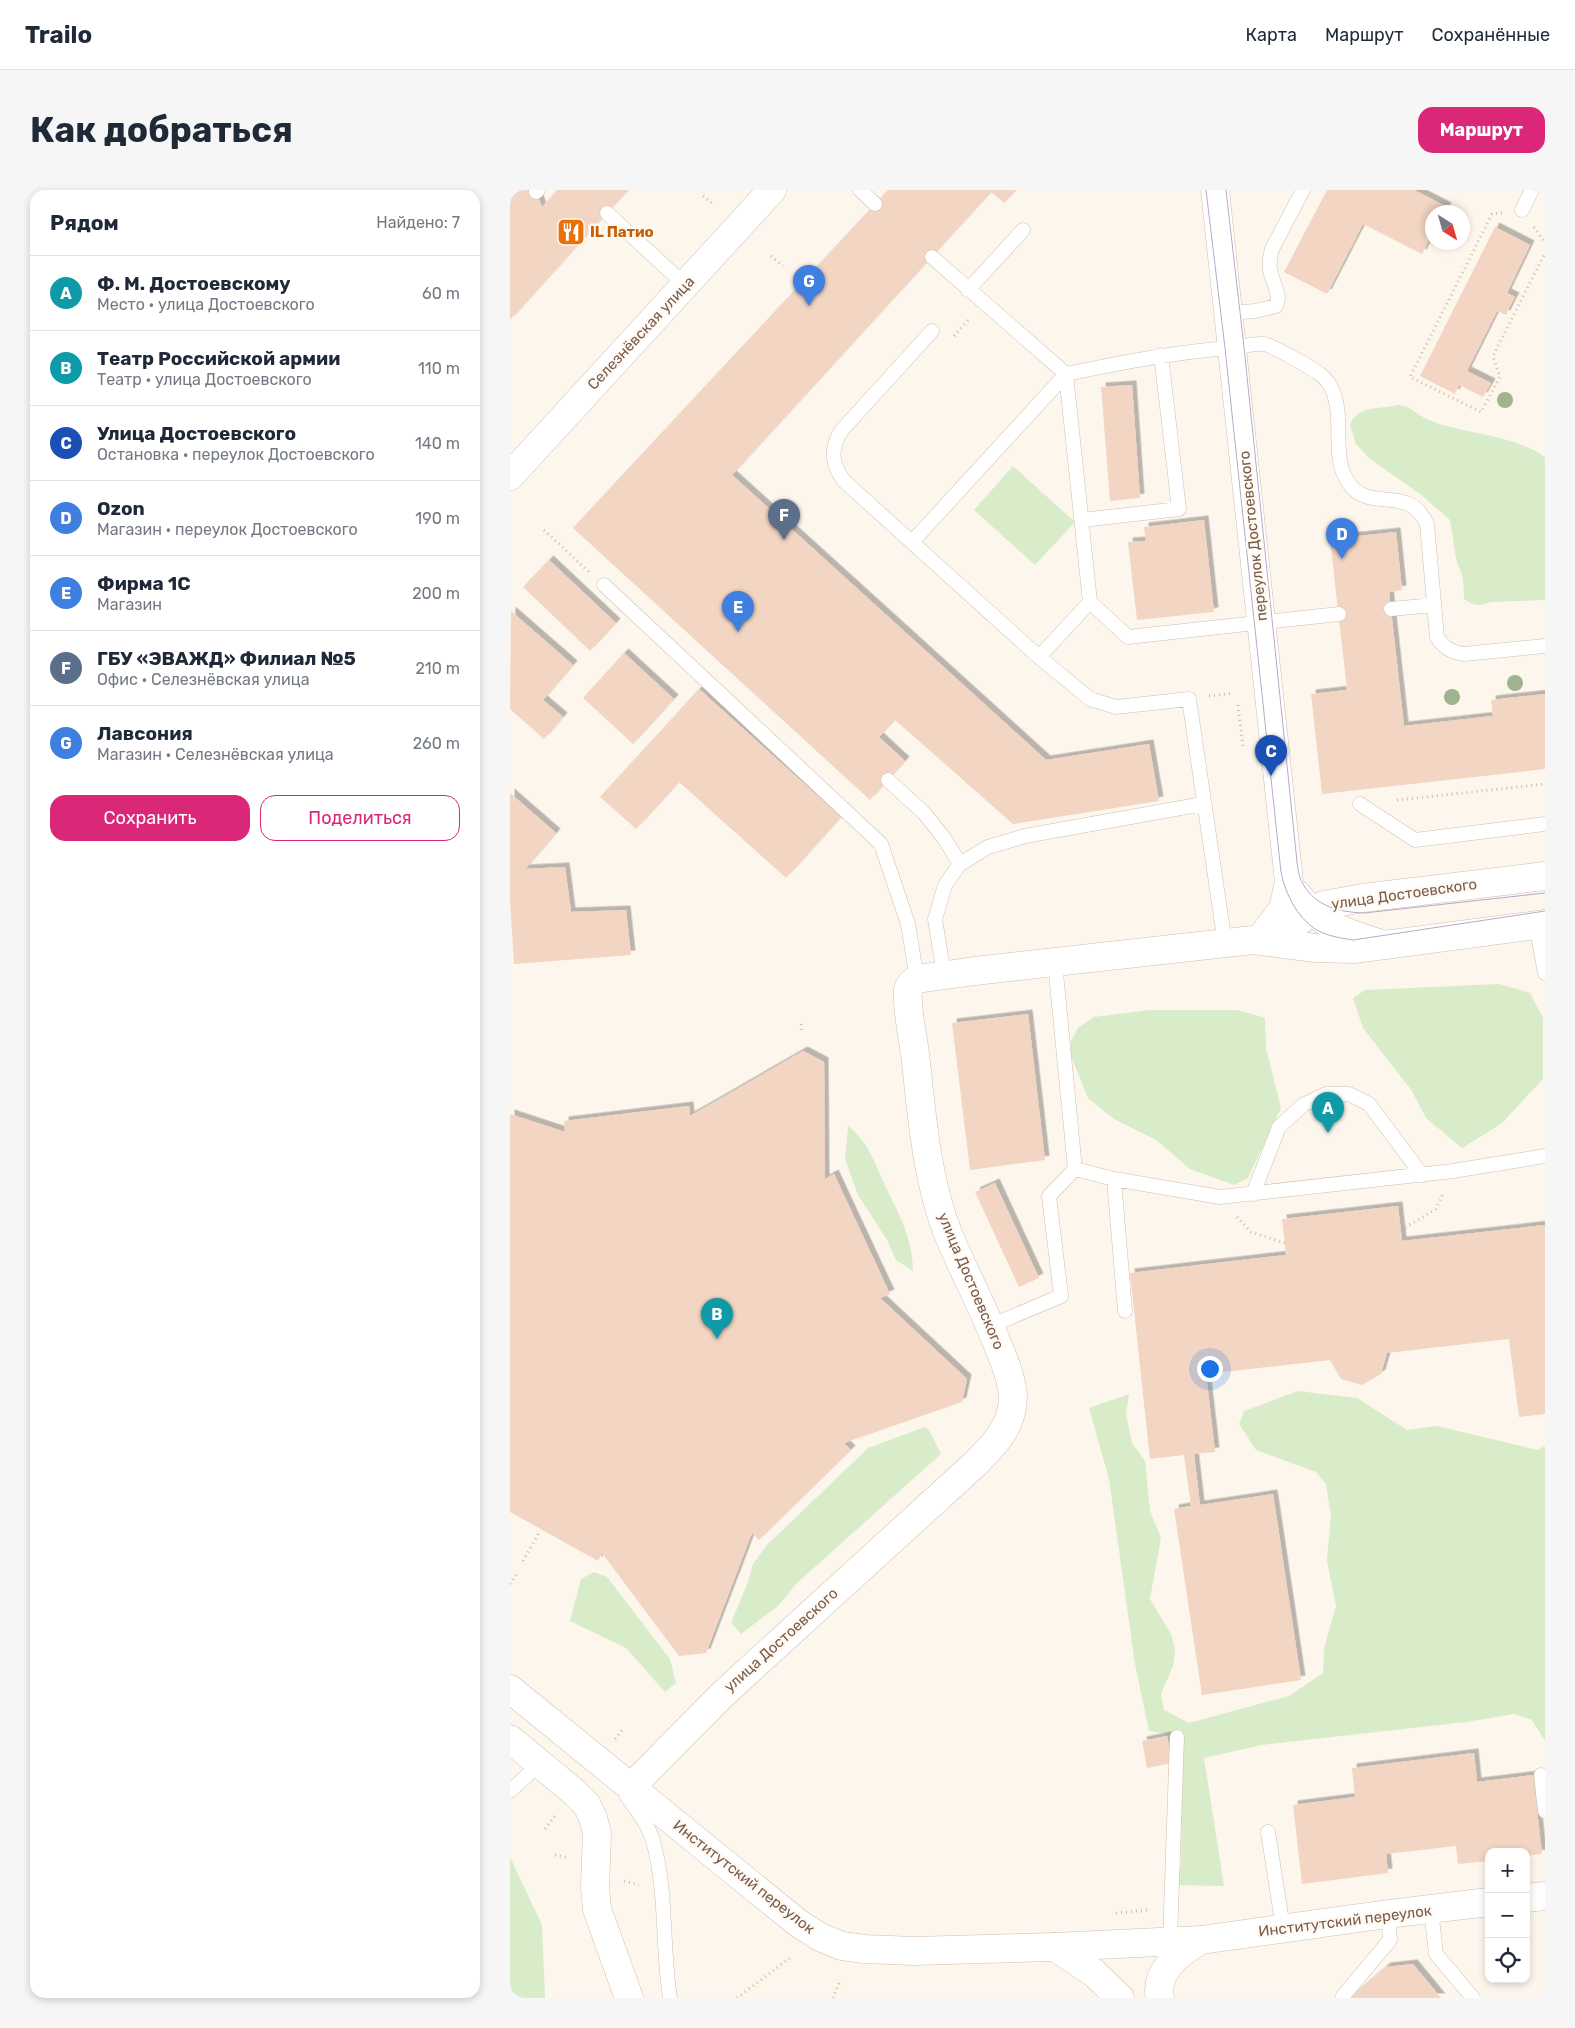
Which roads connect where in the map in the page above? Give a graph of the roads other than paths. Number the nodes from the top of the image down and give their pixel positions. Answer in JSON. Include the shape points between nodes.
{"nodes":[{"id":1,"x":772,"y":190,"type":"edge"},
{"id":2,"x":860,"y":190,"type":"edge"},
{"id":3,"x":1215,"y":190,"type":"edge"},
{"id":4,"x":1303,"y":190,"type":"edge"},
{"id":5,"x":1532,"y":190,"type":"edge"},
{"id":6,"x":875,"y":204,"type":"dead end"},
{"id":7,"x":1522,"y":210,"type":"road end"},
{"id":8,"x":607,"y":213,"type":"dead end"},
{"id":9,"x":1023,"y":230,"type":"dead end"},
{"id":10,"x":932,"y":256,"type":"dead end"},
{"id":11,"x":685,"y":285,"type":"junction"},
{"id":12,"x":968,"y":290,"type":"junction"},
{"id":13,"x":1228,"y":313,"type":"junction"},
{"id":14,"x":932,"y":331,"type":"dead end"},
{"id":15,"x":1233,"y":348,"type":"junction"},
{"id":16,"x":1161,"y":355,"type":"junction"},
{"id":17,"x":1066,"y":374,"type":"junction"},
{"id":18,"x":510,"y":476,"type":"edge"},
{"id":19,"x":1082,"y":520,"type":"junction"},
{"id":20,"x":912,"y":542,"type":"junction"},
{"id":21,"x":604,"y":585,"type":"road end"},
{"id":22,"x":1090,"y":602,"type":"junction"},
{"id":23,"x":1434,"y":605,"type":"junction"},
{"id":24,"x":1391,"y":609,"type":"dead end"},
{"id":25,"x":1338,"y":614,"type":"dead end"},
{"id":26,"x":1262,"y":621,"type":"junction"},
{"id":27,"x":1545,"y":646,"type":"edge"},
{"id":28,"x":1039,"y":658,"type":"junction"},
{"id":29,"x":888,"y":780,"type":"dead end"},
{"id":30,"x":1203,"y":804,"type":"junction"},
{"id":31,"x":1360,"y":804,"type":"road end"},
{"id":32,"x":1545,"y":824,"type":"edge"},
{"id":33,"x":960,"y":864,"type":"junction"},
{"id":34,"x":1545,"y":876,"type":"edge"},
{"id":35,"x":1289,"y":882,"type":"junction"},
{"id":36,"x":1311,"y":911,"type":"junction"},
{"id":37,"x":1541,"y":924,"type":"edge"},
{"id":38,"x":1269,"y":941,"type":"junction"},
{"id":39,"x":1225,"y":944,"type":"junction"},
{"id":40,"x":1385,"y":945,"type":"junction"},
{"id":41,"x":1055,"y":963,"type":"junction"},
{"id":42,"x":1545,"y":973,"type":"edge"},
{"id":43,"x":944,"y":975,"type":"junction"},
{"id":44,"x":912,"y":987,"type":"junction"},
{"id":45,"x":1545,"y":1156,"type":"edge"},
{"id":46,"x":1076,"y":1169,"type":"junction"},
{"id":47,"x":1422,"y":1175,"type":"junction"},
{"id":48,"x":1114,"y":1179,"type":"junction"},
{"id":49,"x":1253,"y":1194,"type":"junction"},
{"id":50,"x":1125,"y":1312,"type":"dead end"},
{"id":51,"x":990,"y":1326,"type":"junction"},
{"id":52,"x":510,"y":1689,"type":"edge"},
{"id":53,"x":1177,"y":1737,"type":"dead end"},
{"id":54,"x":510,"y":1739,"type":"edge"},
{"id":55,"x":598,"y":1760,"type":"junction"},
{"id":56,"x":541,"y":1764,"type":"junction"},
{"id":57,"x":1542,"y":1775,"type":"dead end"},
{"id":58,"x":631,"y":1787,"type":"junction"},
{"id":59,"x":510,"y":1791,"type":"edge"},
{"id":60,"x":1545,"y":1811,"type":"edge"},
{"id":61,"x":1268,"y":1832,"type":"dead end"},
{"id":62,"x":1545,"y":1896,"type":"edge"},
{"id":63,"x":1530,"y":1898,"type":"edge"},
{"id":64,"x":1485,"y":1902,"type":"edge"},
{"id":65,"x":1431,"y":1909,"type":"junction"},
{"id":66,"x":1388,"y":1914,"type":"junction"},
{"id":67,"x":1283,"y":1928,"type":"junction"},
{"id":68,"x":1201,"y":1940,"type":"junction"},
{"id":69,"x":1170,"y":1941,"type":"junction"},
{"id":70,"x":1055,"y":1947,"type":"junction"},
{"id":71,"x":1343,"y":1996,"type":"dead end"},
{"id":72,"x":629,"y":1998,"type":"edge"},
{"id":73,"x":670,"y":1998,"type":"edge"},
{"id":74,"x":1120,"y":1998,"type":"edge"},
{"id":75,"x":1160,"y":1998,"type":"edge"},
{"id":76,"x":1473,"y":1998,"type":"edge"}],
"edges":[{"from":1,"to":11,"type":"street","name":"Селезнёвская улица"},
{"from":2,"to":6,"type":"lane"},
{"from":3,"to":13,"type":"street","name":"переулок Достоевского"},
{"from":4,"to":13,"type":"lane","via":[[1269,260],[1278,302],[1271,308]]},
{"from":5,"to":7,"type":"lane"},
{"from":8,"to":11,"type":"lane"},
{"from":9,"to":12,"type":"lane"},
{"from":10,"to":12,"type":"lane"},
{"from":11,"to":18,"type":"street","name":"Селезнёвская улица"},
{"from":12,"to":17,"type":"lane"},
{"from":13,"to":15,"type":"street","name":"переулок Достоевского"},
{"from":14,"to":20,"type":"lane","via":[[842,430],[832,450],[837,472],[844,481]]},
{"from":15,"to":16,"type":"lane"},
{"from":15,"to":23,"type":"lane","via":[[1264,344],[1311,368],[1329,384],[1335,395],[1341,461],[1349,484],[1369,498],[1406,502],[1422,514],[1427,524]]},
{"from":15,"to":26,"type":"street","name":"переулок Достоевского"},
{"from":16,"to":17,"type":"lane"},
{"from":16,"to":19,"type":"lane","via":[[1179,509]]},
{"from":17,"to":19,"type":"lane"},
{"from":17,"to":20,"type":"lane"},
{"from":19,"to":22,"type":"lane"},
{"from":20,"to":28,"type":"lane"},
{"from":21,"to":44,"type":"lane","via":[[881,844],[908,924]]},
{"from":22,"to":26,"type":"lane","via":[[1128,637]]},
{"from":22,"to":28,"type":"lane"},
{"from":23,"to":24,"type":"lane"},
{"from":23,"to":27,"type":"lane","via":[[1437,637],[1453,652],[1464,654]]},
{"from":25,"to":26,"type":"lane"},
{"from":26,"to":35,"type":"street","name":"переулок Достоевского"},
{"from":28,"to":30,"type":"lane","via":[[1078,691],[1102,704],[1130,706],[1189,699]]},
{"from":29,"to":33,"type":"lane","via":[[924,812]]},
{"from":30,"to":33,"type":"lane","via":[[1025,836],[988,847]]},
{"from":30,"to":39,"type":"lane"},
{"from":31,"to":32,"type":"lane","via":[[1415,840]]},
{"from":33,"to":43,"type":"lane","via":[[945,885],[935,919]]},
{"from":34,"to":36,"type":"street","name":"улица Достоевского","via":[[1363,898],[1324,905]]},
{"from":35,"to":36,"type":"street"},
{"from":35,"to":38,"type":"street","name":"переулок Достоевского","via":[[1283,909],[1266,931]]},
{"from":36,"to":38,"type":"street","name":"улица Достоевского"},
{"from":36,"to":40,"type":"street","via":[[1344,932]]},
{"from":37,"to":40,"type":"street"},
{"from":37,"to":42,"type":"lane"},
{"from":38,"to":39,"type":"street"},
{"from":38,"to":40,"type":"street","via":[[1354,950]]},
{"from":39,"to":41,"type":"street"},
{"from":41,"to":43,"type":"street"},
{"from":41,"to":46,"type":"lane"},
{"from":43,"to":44,"type":"street"},
{"from":44,"to":51,"type":"street","name":"улица Достоевского","via":[[926,1145],[936,1194],[949,1235]]},
{"from":45,"to":47,"type":"lane"},
{"from":46,"to":48,"type":"lane"},
{"from":46,"to":51,"type":"lane","via":[[1049,1196],[1061,1296]]},
{"from":47,"to":49,"type":"lane"},
{"from":47,"to":49,"type":"lane","via":[[1370,1104],[1349,1094],[1326,1094],[1303,1105],[1279,1126]]},
{"from":48,"to":49,"type":"lane","via":[[1220,1198]]},
{"from":48,"to":50,"type":"lane"},
{"from":51,"to":58,"type":"street","name":"улица Достоевского","via":[[1005,1362],[1013,1396],[1008,1425],[1000,1437],[975,1464],[723,1694]]},
{"from":52,"to":55,"type":"street","name":"Институтский переулок"},
{"from":53,"to":69,"type":"lane"},
{"from":54,"to":56,"type":"street"},
{"from":55,"to":58,"type":"street","name":"Институтский переулок"},
{"from":55,"to":73,"type":"lane","via":[[625,1792],[652,1840],[660,1886]]},
{"from":56,"to":59,"type":"lane"},
{"from":56,"to":72,"type":"street","via":[[587,1805],[593,1818],[597,1833],[595,1887],[598,1910]]},
{"from":57,"to":60,"type":"lane"},
{"from":58,"to":70,"type":"street","name":"Институтский переулок","via":[[798,1923],[842,1946],[914,1951]]},
{"from":61,"to":67,"type":"lane"},
{"from":62,"to":63,"type":"street"},
{"from":64,"to":65,"type":"street","name":"Институтский переулок"},
{"from":65,"to":66,"type":"street","name":"Институтский переулок"},
{"from":65,"to":76,"type":"lane","via":[[1436,1954]]},
{"from":66,"to":67,"type":"street","name":"Институтский переулок"},
{"from":66,"to":71,"type":"lane","via":[[1390,1940]]},
{"from":67,"to":68,"type":"street","name":"Институтский переулок"},
{"from":68,"to":69,"type":"street","name":"Институтский переулок"},
{"from":68,"to":75,"type":"street","name":"Институтский переулок","via":[[1184,1950],[1169,1967],[1160,1980]]},
{"from":69,"to":70,"type":"street","name":"Институтский переулок"},
{"from":70,"to":74,"type":"street","via":[[1094,1973]]}]}
